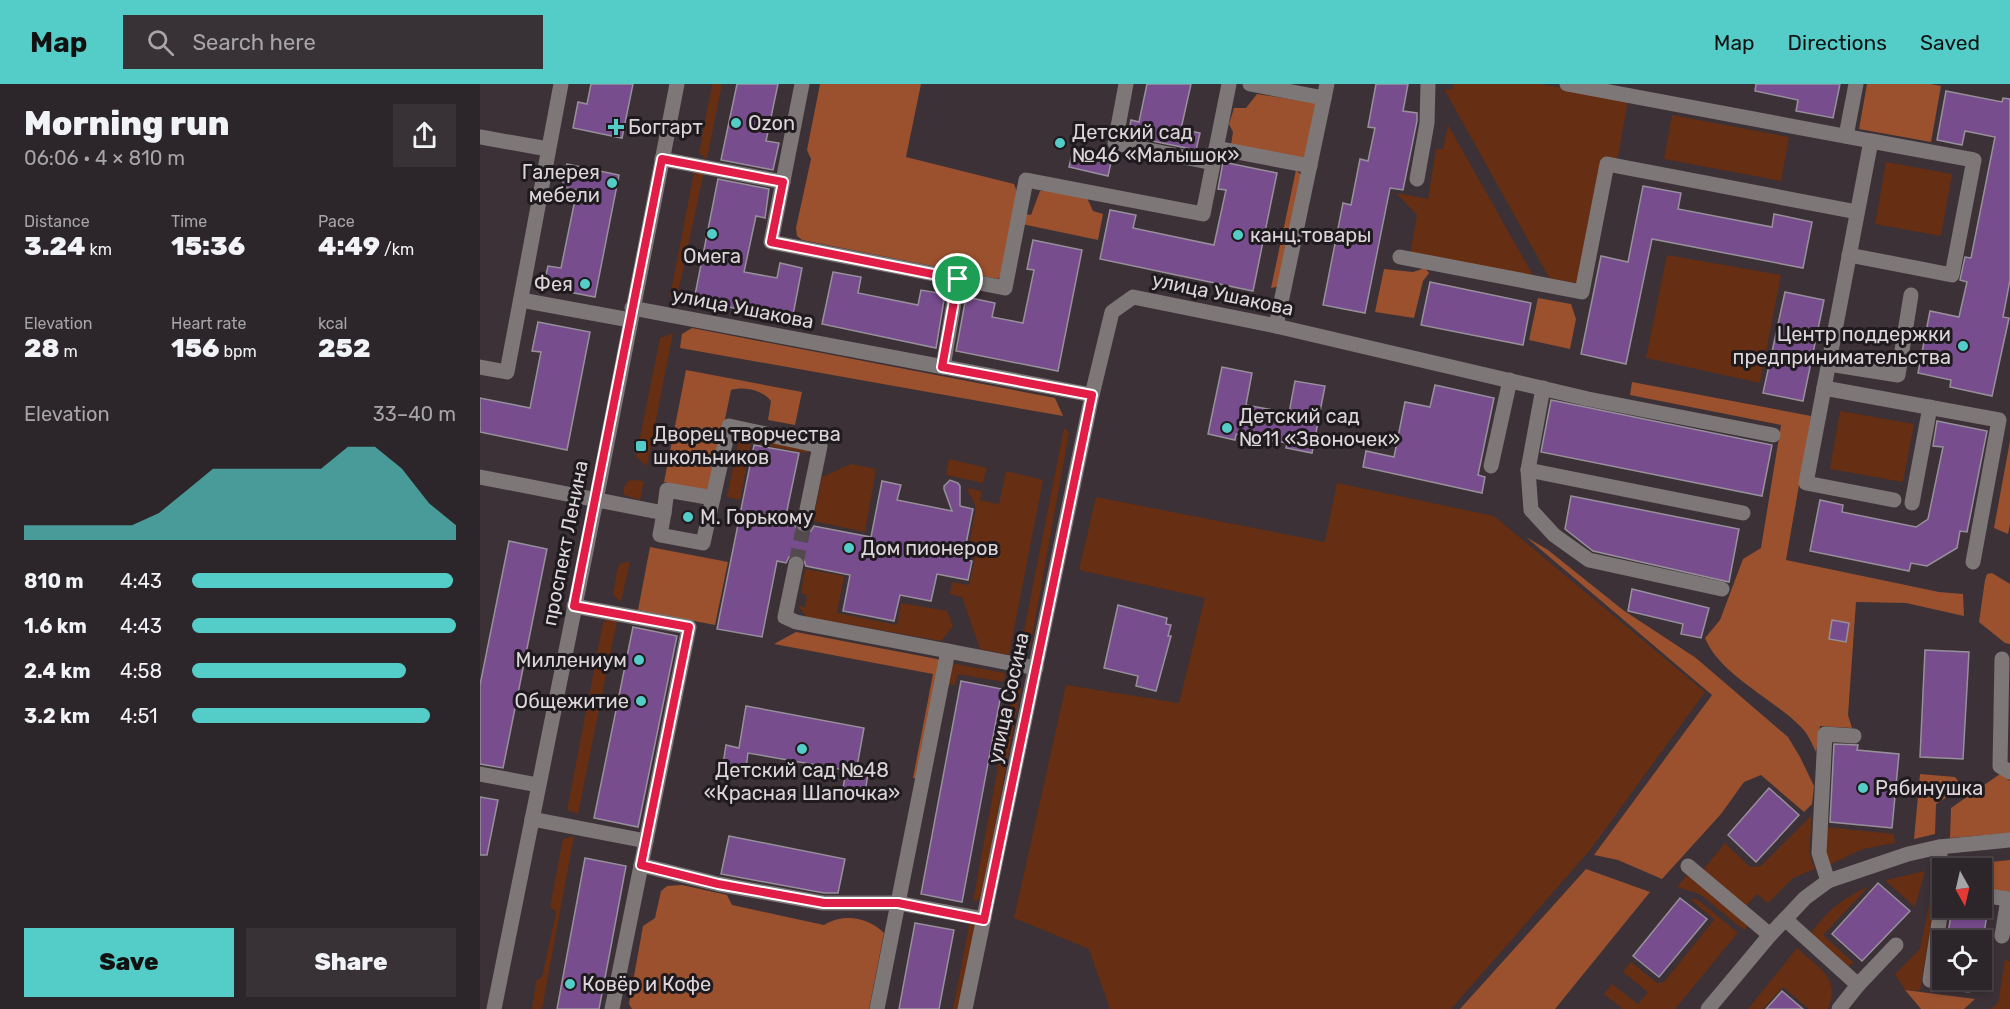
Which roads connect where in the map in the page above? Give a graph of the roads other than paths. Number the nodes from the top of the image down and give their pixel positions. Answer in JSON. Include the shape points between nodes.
{"nodes":[{"id":1,"x":561,"y":84,"type":"edge"},
{"id":2,"x":676,"y":84,"type":"edge"},
{"id":3,"x":802,"y":84,"type":"edge"},
{"id":4,"x":1126,"y":84,"type":"edge"},
{"id":5,"x":1229,"y":84,"type":"edge"},
{"id":6,"x":1250,"y":84,"type":"edge"},
{"id":7,"x":1428,"y":84,"type":"edge"},
{"id":8,"x":1567,"y":84,"type":"edge"},
{"id":9,"x":1856,"y":84,"type":"edge"},
{"id":10,"x":1326,"y":91,"type":"edge"},
{"id":11,"x":1846,"y":136,"type":"junction"},
{"id":12,"x":480,"y":137,"type":"edge"},
{"id":13,"x":1870,"y":141,"type":"junction"},
{"id":14,"x":548,"y":149,"type":"junction"},
{"id":15,"x":1215,"y":156,"type":"junction"},
{"id":16,"x":662,"y":159,"type":"junction"},
{"id":17,"x":1310,"y":166,"type":"junction"},
{"id":18,"x":1417,"y":179,"type":"dead end"},
{"id":19,"x":783,"y":182,"type":"junction"},
{"id":20,"x":1857,"y":212,"type":"junction"},
{"id":21,"x":1849,"y":255,"type":"junction"},
{"id":22,"x":1400,"y":257,"type":"dead end"},
{"id":23,"x":958,"y":279,"type":"junction"},
{"id":24,"x":1911,"y":295,"type":"dead end"},
{"id":25,"x":521,"y":300,"type":"junction"},
{"id":26,"x":631,"y":314,"type":"junction"},
{"id":27,"x":1276,"y":326,"type":"junction"},
{"id":28,"x":1829,"y":364,"type":"junction"},
{"id":29,"x":480,"y":367,"type":"edge"},
{"id":30,"x":942,"y":367,"type":"junction"},
{"id":31,"x":1510,"y":380,"type":"junction"},
{"id":32,"x":1543,"y":388,"type":"junction"},
{"id":33,"x":1824,"y":388,"type":"junction"},
{"id":34,"x":1092,"y":395,"type":"junction"},
{"id":35,"x":1930,"y":408,"type":"junction"},
{"id":36,"x":1773,"y":435,"type":"dead end"},
{"id":37,"x":1491,"y":466,"type":"dead end"},
{"id":38,"x":1528,"y":470,"type":"junction"},
{"id":39,"x":480,"y":477,"type":"edge"},
{"id":40,"x":713,"y":498,"type":"junction"},
{"id":41,"x":594,"y":500,"type":"junction"},
{"id":42,"x":1894,"y":500,"type":"dead end"},
{"id":43,"x":1912,"y":503,"type":"dead end"},
{"id":44,"x":664,"y":513,"type":"junction"},
{"id":45,"x":1743,"y":513,"type":"dead end"},
{"id":46,"x":804,"y":524,"type":"tunnel mouth"},
{"id":47,"x":1972,"y":562,"type":"dead end"},
{"id":48,"x":796,"y":564,"type":"tunnel mouth"},
{"id":49,"x":1722,"y":589,"type":"dead end"},
{"id":50,"x":574,"y":606,"type":"junction"},
{"id":51,"x":948,"y":651,"type":"junction"},
{"id":52,"x":2002,"y":659,"type":"dead end"},
{"id":53,"x":1036,"y":668,"type":"junction"},
{"id":54,"x":1854,"y":736,"type":"dead end"},
{"id":55,"x":2010,"y":772,"type":"edge"},
{"id":56,"x":480,"y":774,"type":"edge"},
{"id":57,"x":538,"y":785,"type":"junction"},
{"id":58,"x":532,"y":819,"type":"junction"},
{"id":59,"x":2010,"y":840,"type":"edge"},
{"id":60,"x":646,"y":841,"type":"junction"},
{"id":61,"x":1939,"y":848,"type":"junction"},
{"id":62,"x":1940,"y":858,"type":"edge"},
{"id":63,"x":641,"y":865,"type":"junction"},
{"id":64,"x":1688,"y":866,"type":"dead end"},
{"id":65,"x":1828,"y":881,"type":"junction"},
{"id":66,"x":1992,"y":897,"type":"edge"},
{"id":67,"x":898,"y":903,"type":"junction"},
{"id":68,"x":984,"y":920,"type":"junction"},
{"id":69,"x":1785,"y":920,"type":"junction"},
{"id":70,"x":1770,"y":935,"type":"junction"},
{"id":71,"x":2002,"y":936,"type":"dead end"},
{"id":72,"x":1896,"y":945,"type":"dead end"},
{"id":73,"x":1932,"y":967,"type":"edge"},
{"id":74,"x":1932,"y":980,"type":"edge"},
{"id":75,"x":1857,"y":985,"type":"junction"},
{"id":76,"x":494,"y":1009,"type":"edge"},
{"id":77,"x":612,"y":1009,"type":"edge"},
{"id":78,"x":877,"y":1009,"type":"edge"},
{"id":79,"x":965,"y":1009,"type":"edge"},
{"id":80,"x":1708,"y":1009,"type":"edge"},
{"id":81,"x":1839,"y":1009,"type":"edge"}],
"edges":[{"from":1,"to":14,"type":"street"},
{"from":2,"to":16,"type":"street","name":"проспект Ленина"},
{"from":3,"to":19,"type":"street"},
{"from":4,"to":15,"type":"street","via":[[1115,142]]},
{"from":5,"to":15,"type":"street"},
{"from":6,"to":10,"type":"street"},
{"from":7,"to":18,"type":"street","via":[[1427,123]]},
{"from":8,"to":11,"type":"street"},
{"from":9,"to":11,"type":"street"},
{"from":10,"to":17,"type":"street"},
{"from":11,"to":13,"type":"street"},
{"from":12,"to":14,"type":"street"},
{"from":13,"to":20,"type":"street"},
{"from":13,"to":21,"type":"street","via":[[1974,160],[1952,274]]},
{"from":14,"to":25,"type":"street"},
{"from":15,"to":17,"type":"street"},
{"from":15,"to":23,"type":"street","via":[[1203,214],[1026,180],[1005,288]]},
{"from":16,"to":19,"type":"street"},
{"from":16,"to":26,"type":"street","name":"проспект Ленина"},
{"from":17,"to":27,"type":"street"},
{"from":19,"to":23,"type":"street","via":[[771,242]]},
{"from":20,"to":21,"type":"street"},
{"from":20,"to":22,"type":"street","via":[[1607,164],[1582,292]]},
{"from":21,"to":28,"type":"street"},
{"from":23,"to":30,"type":"street"},
{"from":24,"to":28,"type":"street","via":[[1898,375]]},
{"from":25,"to":26,"type":"street","name":"улица Ушакова"},
{"from":25,"to":29,"type":"street","via":[[507,372]]},
{"from":26,"to":30,"type":"street","name":"улица Ушакова"},
{"from":26,"to":41,"type":"street","name":"проспект Ленина"},
{"from":27,"to":31,"type":"street","name":"улица Ушакова"},
{"from":27,"to":34,"type":"street","name":"улица Ушакова","via":[[1133,297],[1112,312]]},
{"from":28,"to":33,"type":"street"},
{"from":30,"to":34,"type":"street","name":"улица Ушакова"},
{"from":31,"to":32,"type":"street","name":"улица Ушакова"},
{"from":31,"to":37,"type":"street"},
{"from":32,"to":36,"type":"street","name":"улица Ушакова"},
{"from":32,"to":38,"type":"street"},
{"from":33,"to":35,"type":"street"},
{"from":33,"to":42,"type":"street","via":[[1806,483]]},
{"from":34,"to":53,"type":"street","name":"улица Сосина"},
{"from":35,"to":43,"type":"street"},
{"from":35,"to":47,"type":"street","via":[[1999,420]]},
{"from":38,"to":45,"type":"street"},
{"from":38,"to":49,"type":"street","via":[[1531,510],[1554,535],[1589,560]]},
{"from":39,"to":41,"type":"street"},
{"from":40,"to":44,"type":"street","via":[[668,490]]},
{"from":40,"to":44,"type":"street","via":[[703,543],[660,535]]},
{"from":40,"to":46,"type":"street","via":[[729,426],[820,446]]},
{"from":41,"to":44,"type":"street"},
{"from":41,"to":50,"type":"street","name":"проспект Ленина"},
{"from":48,"to":51,"type":"street","via":[[785,617]]},
{"from":50,"to":57,"type":"street","name":"проспект Ленина"},
{"from":50,"to":60,"type":"street","via":[[689,627]]},
{"from":51,"to":53,"type":"street"},
{"from":51,"to":67,"type":"street"},
{"from":52,"to":55,"type":"street","via":[[2000,766]]},
{"from":53,"to":68,"type":"street","name":"улица Сосина"},
{"from":54,"to":65,"type":"street","via":[[1826,734],[1819,853]]},
{"from":56,"to":57,"type":"street"},
{"from":57,"to":58,"type":"street","name":"проспект Ленина"},
{"from":58,"to":60,"type":"street"},
{"from":58,"to":76,"type":"street","name":"проспект Ленина"},
{"from":59,"to":61,"type":"street"},
{"from":60,"to":63,"type":"street"},
{"from":61,"to":62,"type":"street"},
{"from":61,"to":65,"type":"street","via":[[1908,854]]},
{"from":63,"to":67,"type":"street","via":[[824,903]]},
{"from":63,"to":77,"type":"street"},
{"from":64,"to":70,"type":"street"},
{"from":65,"to":69,"type":"street"},
{"from":66,"to":71,"type":"street","via":[[2008,899]]},
{"from":67,"to":68,"type":"street"},
{"from":67,"to":78,"type":"street"},
{"from":68,"to":79,"type":"street","name":"улица Сосина"},
{"from":69,"to":70,"type":"street"},
{"from":69,"to":75,"type":"street"},
{"from":70,"to":80,"type":"street"},
{"from":72,"to":75,"type":"street"},
{"from":73,"to":74,"type":"street"},
{"from":75,"to":81,"type":"street"}]}
